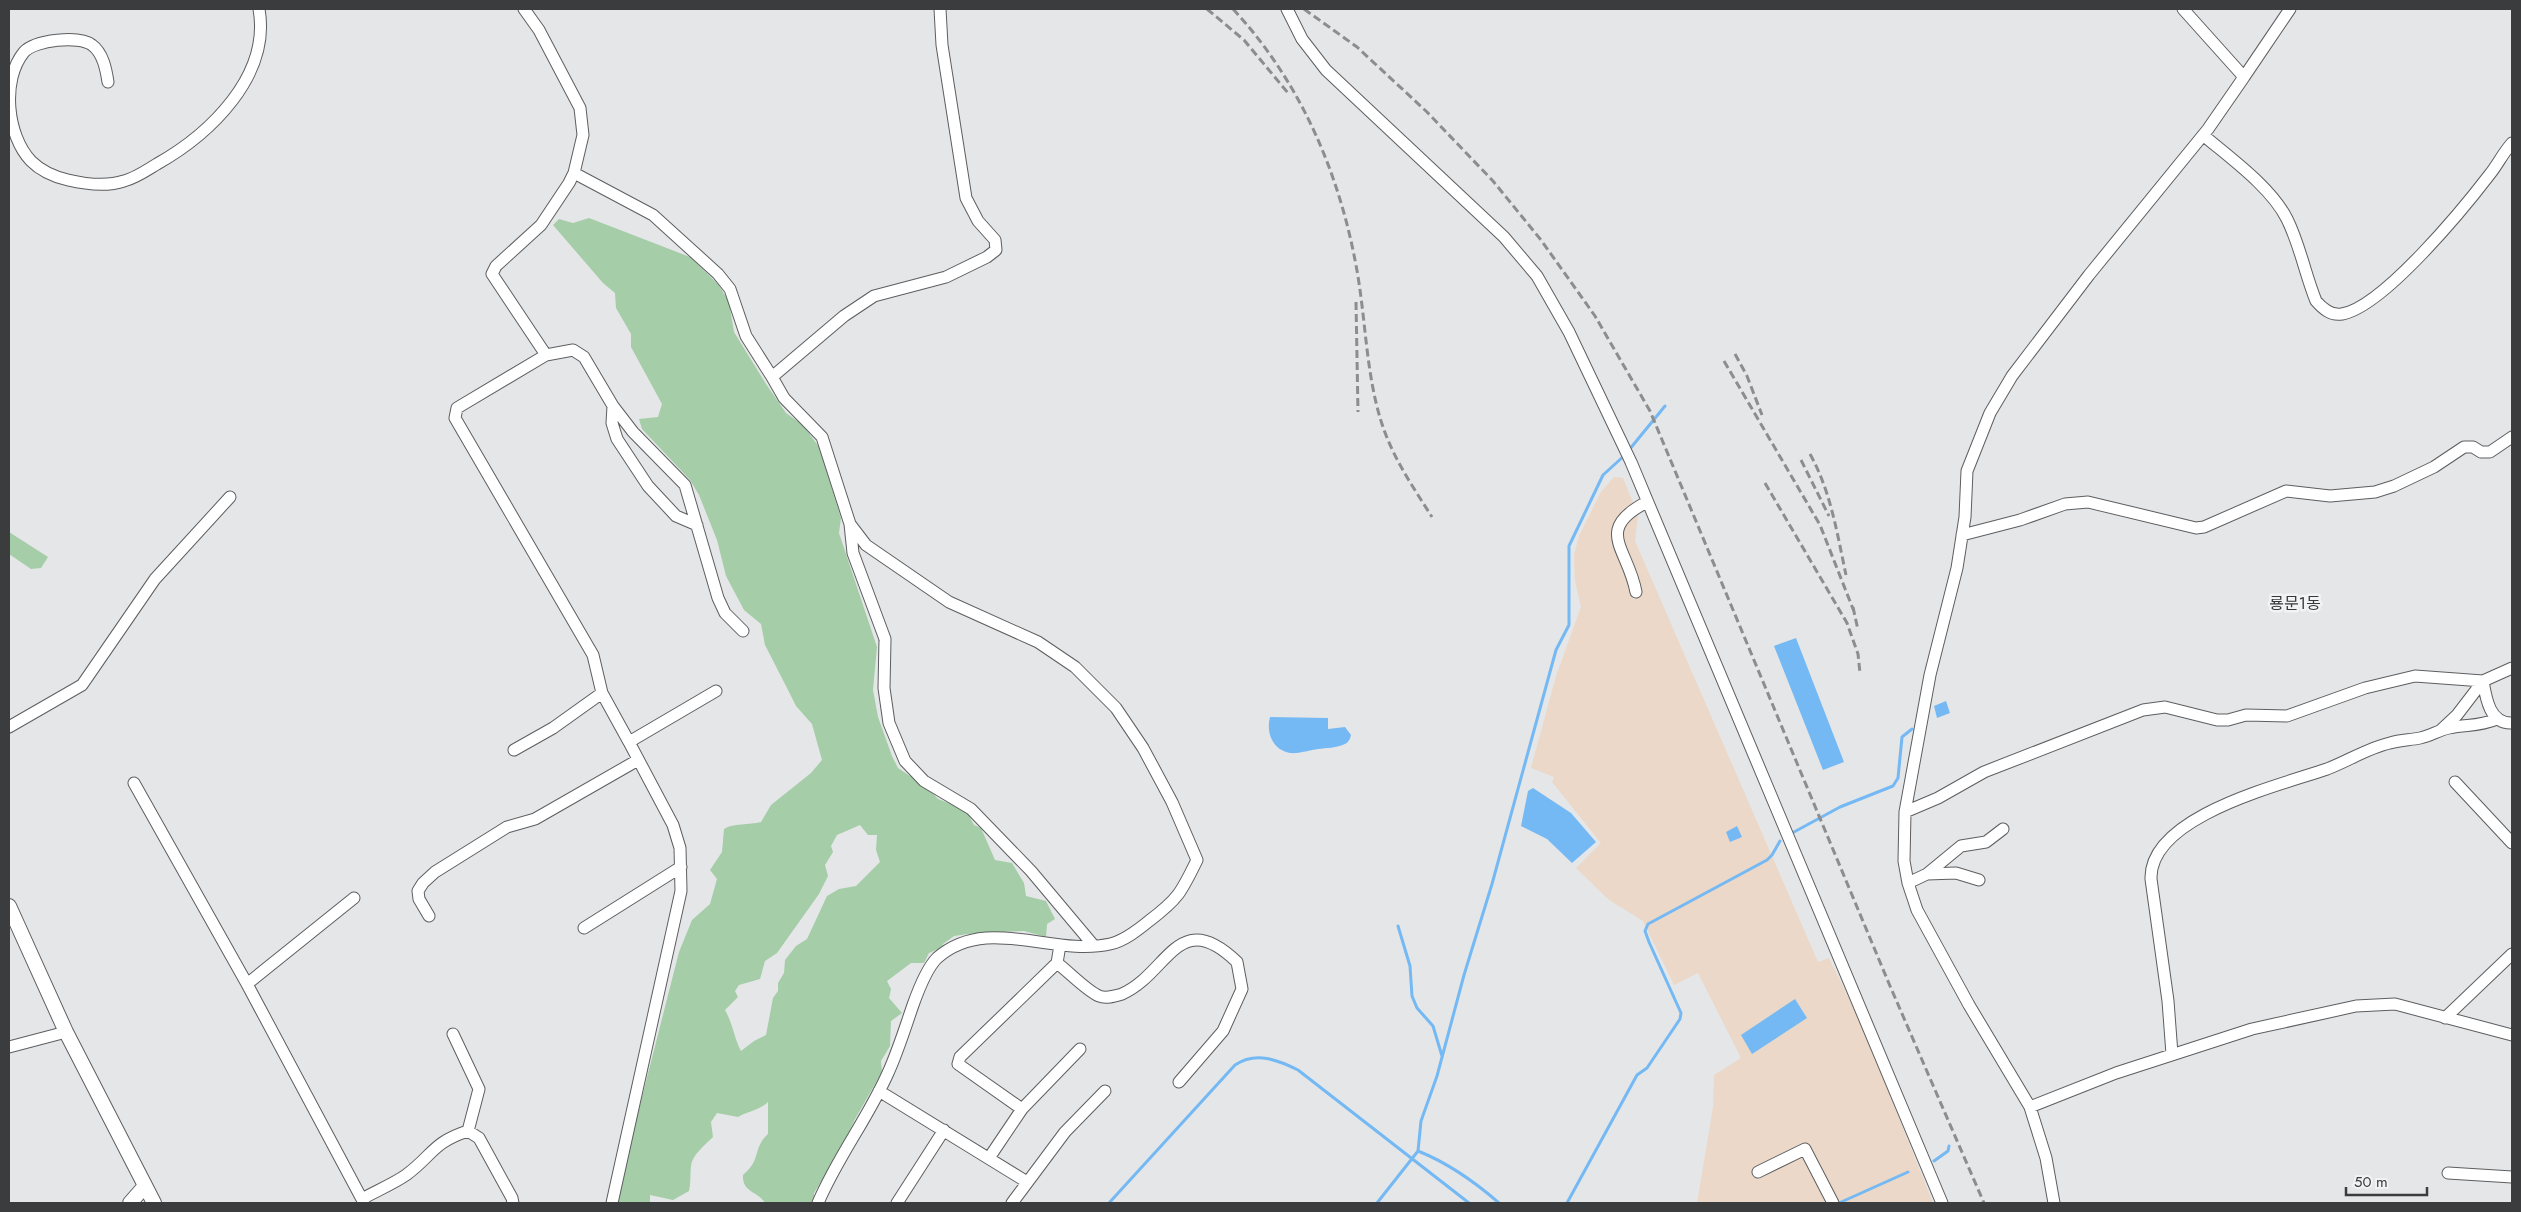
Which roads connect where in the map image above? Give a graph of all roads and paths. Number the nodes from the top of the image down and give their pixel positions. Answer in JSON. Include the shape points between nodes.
{"nodes":[{"id":1,"x":259,"y":9,"type":"edge"},
{"id":2,"x":524,"y":9,"type":"edge"},
{"id":3,"x":940,"y":9,"type":"edge"},
{"id":4,"x":1287,"y":9,"type":"edge"},
{"id":5,"x":2183,"y":9,"type":"edge"},
{"id":6,"x":2290,"y":9,"type":"edge"},
{"id":7,"x":2244,"y":77,"type":"junction"},
{"id":8,"x":108,"y":82,"type":"dead end"},
{"id":9,"x":2203,"y":135,"type":"junction"},
{"id":10,"x":2512,"y":143,"type":"edge"},
{"id":11,"x":574,"y":173,"type":"junction"},
{"id":12,"x":546,"y":355,"type":"junction"},
{"id":13,"x":772,"y":377,"type":"junction"},
{"id":14,"x":613,"y":406,"type":"junction"},
{"id":15,"x":2512,"y":437,"type":"edge"},
{"id":16,"x":230,"y":497,"type":"dead end"},
{"id":17,"x":1648,"y":502,"type":"junction"},
{"id":18,"x":850,"y":524,"type":"junction"},
{"id":19,"x":697,"y":525,"type":"junction"},
{"id":20,"x":1962,"y":535,"type":"junction"},
{"id":21,"x":1636,"y":592,"type":"dead end"},
{"id":22,"x":743,"y":632,"type":"dead end"},
{"id":23,"x":2512,"y":668,"type":"edge"},
{"id":24,"x":2483,"y":682,"type":"junction"},
{"id":25,"x":716,"y":691,"type":"dead end"},
{"id":26,"x":602,"y":693,"type":"junction"},
{"id":27,"x":2497,"y":719,"type":"junction"},
{"id":28,"x":2512,"y":723,"type":"edge"},
{"id":29,"x":9,"y":727,"type":"edge"},
{"id":30,"x":2440,"y":732,"type":"junction"},
{"id":31,"x":629,"y":742,"type":"junction"},
{"id":32,"x":514,"y":750,"type":"dead end"},
{"id":33,"x":638,"y":760,"type":"junction"},
{"id":34,"x":2454,"y":782,"type":"dead end"},
{"id":35,"x":134,"y":783,"type":"dead end"},
{"id":36,"x":1905,"y":812,"type":"junction"},
{"id":37,"x":2003,"y":829,"type":"dead end"},
{"id":38,"x":2512,"y":843,"type":"edge"},
{"id":39,"x":682,"y":867,"type":"junction"},
{"id":40,"x":1926,"y":874,"type":"junction"},
{"id":41,"x":1979,"y":880,"type":"dead end"},
{"id":42,"x":1908,"y":882,"type":"junction"},
{"id":43,"x":354,"y":898,"type":"dead end"},
{"id":44,"x":9,"y":906,"type":"edge"},
{"id":45,"x":429,"y":916,"type":"dead end"},
{"id":46,"x":584,"y":928,"type":"dead end"},
{"id":47,"x":1060,"y":945,"type":"junction"},
{"id":48,"x":1094,"y":946,"type":"junction"},
{"id":49,"x":2512,"y":954,"type":"edge"},
{"id":50,"x":1057,"y":963,"type":"junction"},
{"id":51,"x":247,"y":984,"type":"junction"},
{"id":52,"x":2445,"y":1018,"type":"junction"},
{"id":53,"x":66,"y":1032,"type":"junction"},
{"id":54,"x":453,"y":1034,"type":"dead end"},
{"id":55,"x":2512,"y":1035,"type":"edge"},
{"id":56,"x":9,"y":1046,"type":"edge"},
{"id":57,"x":1080,"y":1049,"type":"dead end"},
{"id":58,"x":2172,"y":1054,"type":"junction"},
{"id":59,"x":1179,"y":1082,"type":"dead end"},
{"id":60,"x":879,"y":1091,"type":"junction"},
{"id":61,"x":1106,"y":1091,"type":"dead end"},
{"id":62,"x":2030,"y":1107,"type":"junction"},
{"id":63,"x":1022,"y":1109,"type":"junction"},
{"id":64,"x":944,"y":1130,"type":"junction"},
{"id":65,"x":468,"y":1131,"type":"junction"},
{"id":66,"x":989,"y":1158,"type":"junction"},
{"id":67,"x":1758,"y":1172,"type":"dead end"},
{"id":68,"x":2448,"y":1173,"type":"dead end"},
{"id":69,"x":2512,"y":1177,"type":"edge"},
{"id":70,"x":1027,"y":1182,"type":"junction"},
{"id":71,"x":145,"y":1186,"type":"junction"},
{"id":72,"x":363,"y":1201,"type":"edge"},
{"id":73,"x":130,"y":1203,"type":"edge"},
{"id":74,"x":154,"y":1203,"type":"edge"},
{"id":75,"x":513,"y":1203,"type":"edge"},
{"id":76,"x":612,"y":1203,"type":"edge"},
{"id":77,"x":818,"y":1203,"type":"edge"},
{"id":78,"x":897,"y":1203,"type":"edge"},
{"id":79,"x":1012,"y":1203,"type":"edge"},
{"id":80,"x":1834,"y":1203,"type":"edge"},
{"id":81,"x":1942,"y":1203,"type":"edge"},
{"id":82,"x":2054,"y":1203,"type":"edge"}],
"edges":[{"from":1,"to":8,"type":"street","via":[[260,29],[245,80],[211,125],[172,156],[133,178],[111,184],[64,179],[31,162],[10,116],[9,91],[15,68],[24,52],[45,41],[86,42],[103,60]]},
{"from":2,"to":11,"type":"street","via":[[539,30],[580,108],[582,135]]},
{"from":3,"to":13,"type":"street","via":[[942,45],[966,198],[978,222],[995,240],[996,250],[946,277],[874,296],[844,316]]},
{"from":4,"to":17,"type":"street","via":[[1302,38],[1326,70],[1504,237],[1537,276],[1569,332]]},
{"from":5,"to":7,"type":"street"},
{"from":6,"to":7,"type":"street"},
{"from":7,"to":9,"type":"street"},
{"from":9,"to":10,"type":"street","via":[[2270,195],[2286,216],[2316,301],[2322,309],[2340,314],[2352,311],[2379,293],[2422,256]]},
{"from":9,"to":20,"type":"street","via":[[2012,376],[1990,413],[1967,471]]},
{"from":11,"to":12,"type":"street","via":[[541,225],[496,266],[492,274]]},
{"from":11,"to":13,"type":"street","via":[[653,215],[718,274],[730,289],[746,336]]},
{"from":12,"to":14,"type":"street","via":[[573,350],[584,357]]},
{"from":12,"to":26,"type":"street","via":[[456,408],[455,418],[593,655]]},
{"from":13,"to":18,"type":"street","via":[[784,398],[822,437]]},
{"from":14,"to":19,"type":"street","via":[[633,432],[685,485]]},
{"from":14,"to":19,"type":"street","via":[[612,423],[617,439],[648,486],[676,516]]},
{"from":15,"to":20,"type":"street","via":[[2490,452],[2464,447],[2434,467],[2375,492],[2330,496],[2286,491],[2204,527],[2186,527],[2088,502],[2075,502]]},
{"from":16,"to":29,"type":"street","via":[[155,579],[82,686]]},
{"from":17,"to":21,"type":"street","via":[[1625,515],[1618,527],[1621,548]]},
{"from":17,"to":81,"type":"street"},
{"from":18,"to":48,"type":"street","via":[[853,553],[885,639],[884,688],[889,723],[905,761],[924,781],[971,809],[1031,872]]},
{"from":18,"to":48,"type":"street","via":[[866,545],[949,602],[1038,642],[1075,667],[1116,708],[1143,748],[1172,802],[1197,860],[1181,893],[1167,907],[1135,932],[1112,944]]},
{"from":19,"to":22,"type":"street","via":[[718,598],[725,613]]},
{"from":20,"to":36,"type":"street","via":[[1930,675]]},
{"from":23,"to":24,"type":"street"},
{"from":24,"to":27,"type":"street","via":[[2490,710]]},
{"from":24,"to":30,"type":"street"},
{"from":24,"to":36,"type":"street","via":[[2415,676],[2365,688],[2287,716],[2246,715],[2223,720],[2165,708],[2143,710],[1984,772]]},
{"from":25,"to":31,"type":"street"},
{"from":26,"to":31,"type":"street"},
{"from":26,"to":32,"type":"street","via":[[553,728]]},
{"from":27,"to":28,"type":"street","via":[[2506,724]]},
{"from":27,"to":30,"type":"street","via":[[2480,726],[2449,728]]},
{"from":30,"to":58,"type":"street","via":[[2390,743],[2221,805],[2163,846],[2155,856],[2151,873]]},
{"from":31,"to":33,"type":"street"},
{"from":33,"to":39,"type":"street","via":[[673,825]]},
{"from":33,"to":45,"type":"street","via":[[535,819],[507,827],[435,872],[418,891]]},
{"from":34,"to":38,"type":"street"},
{"from":35,"to":51,"type":"street"},
{"from":36,"to":42,"type":"street","via":[[1904,861]]},
{"from":37,"to":40,"type":"street","via":[[1986,842],[1961,846]]},
{"from":39,"to":46,"type":"street"},
{"from":39,"to":76,"type":"street","via":[[681,891]]},
{"from":40,"to":41,"type":"street","via":[[1956,874]]},
{"from":40,"to":42,"type":"street"},
{"from":42,"to":62,"type":"street","via":[[1917,910],[1968,1005]]},
{"from":43,"to":51,"type":"street"},
{"from":44,"to":53,"type":"street"},
{"from":47,"to":48,"type":"street"},
{"from":47,"to":50,"type":"street"},
{"from":47,"to":60,"type":"street","via":[[1022,938],[986,938],[953,948],[936,960],[919,990]]},
{"from":49,"to":52,"type":"street"},
{"from":50,"to":59,"type":"street","via":[[1100,996],[1114,997],[1139,983],[1166,955],[1194,940],[1207,941],[1237,962],[1242,989],[1223,1031]]},
{"from":50,"to":63,"type":"street","via":[[960,1057],[958,1064]]},
{"from":51,"to":72,"type":"street"},
{"from":52,"to":55,"type":"street"},
{"from":52,"to":58,"type":"street","via":[[2395,1004],[2356,1006],[2252,1028]]},
{"from":53,"to":56,"type":"street"},
{"from":53,"to":71,"type":"street"},
{"from":54,"to":65,"type":"street","via":[[479,1089]]},
{"from":57,"to":63,"type":"street"},
{"from":58,"to":62,"type":"street"},
{"from":60,"to":64,"type":"street"},
{"from":60,"to":77,"type":"street"},
{"from":61,"to":70,"type":"street","via":[[1065,1132]]},
{"from":62,"to":82,"type":"street","via":[[2046,1158]]},
{"from":63,"to":66,"type":"street"},
{"from":64,"to":66,"type":"street"},
{"from":64,"to":78,"type":"street"},
{"from":65,"to":72,"type":"street","via":[[449,1137],[407,1174]]},
{"from":65,"to":75,"type":"street","via":[[479,1138]]},
{"from":66,"to":70,"type":"street"},
{"from":67,"to":80,"type":"street","via":[[1805,1149]]},
{"from":68,"to":69,"type":"street"},
{"from":70,"to":79,"type":"street"},
{"from":71,"to":73,"type":"street"},
{"from":71,"to":74,"type":"street"}]}
